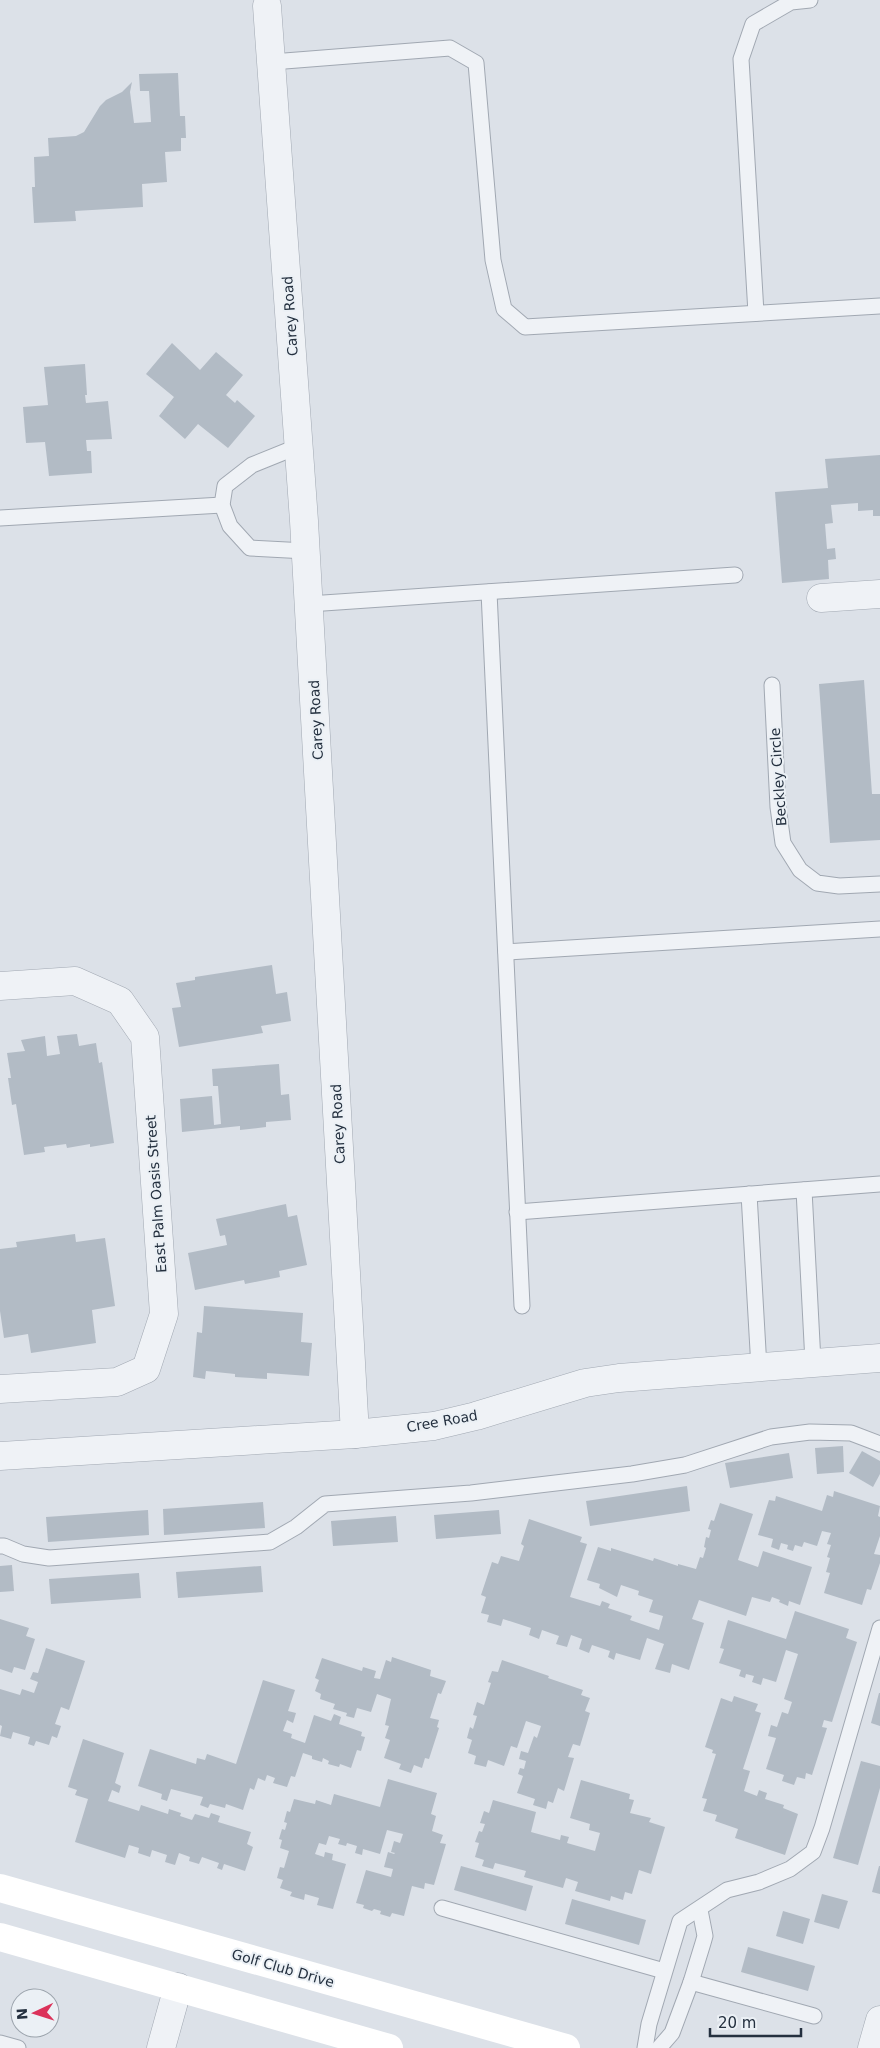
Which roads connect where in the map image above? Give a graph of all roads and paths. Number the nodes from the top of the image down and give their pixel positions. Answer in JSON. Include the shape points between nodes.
{"nodes":[{"id":1,"x":810,"y":0,"type":"edge"},
{"id":2,"x":268,"y":6,"type":"dead end"},
{"id":3,"x":272,"y":62,"type":"junction"},
{"id":4,"x":880,"y":306,"type":"edge"},
{"id":5,"x":756,"y":313,"type":"junction"},
{"id":6,"x":299,"y":446,"type":"junction"},
{"id":7,"x":222,"y":505,"type":"junction"},
{"id":8,"x":0,"y":518,"type":"edge"},
{"id":9,"x":306,"y":551,"type":"junction"},
{"id":10,"x":735,"y":576,"type":"dead end"},
{"id":11,"x":489,"y":592,"type":"junction"},
{"id":12,"x":880,"y":594,"type":"edge"},
{"id":13,"x":821,"y":598,"type":"dead end"},
{"id":14,"x":309,"y":604,"type":"junction"},
{"id":15,"x":772,"y":685,"type":"dead end"},
{"id":16,"x":880,"y":884,"type":"edge"},
{"id":17,"x":880,"y":929,"type":"edge"},
{"id":18,"x":506,"y":952,"type":"junction"},
{"id":19,"x":0,"y":986,"type":"edge"},
{"id":20,"x":880,"y":1184,"type":"edge"},
{"id":21,"x":804,"y":1190,"type":"junction"},
{"id":22,"x":749,"y":1194,"type":"junction"},
{"id":23,"x":517,"y":1212,"type":"junction"},
{"id":24,"x":522,"y":1306,"type":"dead end"},
{"id":25,"x":880,"y":1358,"type":"edge"},
{"id":26,"x":814,"y":1362,"type":"junction"},
{"id":27,"x":759,"y":1368,"type":"junction"},
{"id":28,"x":0,"y":1389,"type":"edge"},
{"id":29,"x":355,"y":1434,"type":"junction"},
{"id":30,"x":880,"y":1444,"type":"edge"},
{"id":31,"x":0,"y":1456,"type":"edge"},
{"id":32,"x":0,"y":1546,"type":"edge"},
{"id":33,"x":880,"y":1628,"type":"edge"},
{"id":34,"x":0,"y":1888,"type":"edge"},
{"id":35,"x":442,"y":1908,"type":"dead end"},
{"id":36,"x":700,"y":1910,"type":"junction"},
{"id":37,"x":0,"y":1937,"type":"edge"},
{"id":38,"x":664,"y":1971,"type":"junction"},
{"id":39,"x":691,"y":1982,"type":"junction"},
{"id":40,"x":178,"y":1987,"type":"junction"},
{"id":41,"x":814,"y":2016,"type":"dead end"},
{"id":42,"x":880,"y":2020,"type":"edge"},
{"id":43,"x":0,"y":2043,"type":"edge"},
{"id":44,"x":18,"y":2048,"type":"edge"},
{"id":45,"x":161,"y":2048,"type":"edge"},
{"id":46,"x":389,"y":2048,"type":"edge"},
{"id":47,"x":566,"y":2048,"type":"edge"},
{"id":48,"x":645,"y":2048,"type":"edge"},
{"id":49,"x":659,"y":2048,"type":"edge"},
{"id":50,"x":872,"y":2048,"type":"edge"}],
"edges":[{"from":1,"to":5,"type":"lane","via":[[791,2],[753,24],[741,59]]},
{"from":2,"to":3,"type":"street","name":"Carey Road"},
{"from":3,"to":5,"type":"lane","via":[[450,48],[476,63],[493,260],[504,309],[525,327]]},
{"from":3,"to":6,"type":"street","name":"Carey Road"},
{"from":4,"to":5,"type":"lane"},
{"from":6,"to":7,"type":"lane","via":[[252,465],[225,486]]},
{"from":6,"to":9,"type":"street","name":"Carey Road"},
{"from":7,"to":8,"type":"lane"},
{"from":7,"to":9,"type":"lane","via":[[230,526],[250,548]]},
{"from":9,"to":14,"type":"street","name":"Carey Road"},
{"from":10,"to":11,"type":"lane"},
{"from":11,"to":14,"type":"lane"},
{"from":11,"to":18,"type":"lane"},
{"from":12,"to":13,"type":"street"},
{"from":14,"to":29,"type":"street","name":"Carey Road"},
{"from":15,"to":16,"type":"lane","name":"Beckley Circle","via":[[783,843],[800,870],[817,883],[839,886]]},
{"from":17,"to":18,"type":"lane"},
{"from":18,"to":23,"type":"lane"},
{"from":19,"to":28,"type":"street","name":"East Palm Oasis Street","via":[[75,981],[120,1001],[145,1037],[164,1314],[146,1369],[117,1382]]},
{"from":20,"to":21,"type":"lane"},
{"from":21,"to":22,"type":"lane"},
{"from":21,"to":26,"type":"lane"},
{"from":22,"to":23,"type":"lane"},
{"from":22,"to":27,"type":"lane"},
{"from":23,"to":24,"type":"lane"},
{"from":25,"to":26,"type":"street","name":"Cree Road"},
{"from":26,"to":27,"type":"street","name":"Cree Road"},
{"from":27,"to":29,"type":"street","name":"Cree Road","via":[[585,1383],[434,1426]]},
{"from":29,"to":31,"type":"street","name":"Cree Road"},
{"from":30,"to":32,"type":"lane","via":[[851,1433],[810,1432],[771,1437],[685,1465],[632,1474],[471,1493],[325,1504],[270,1542],[49,1558]]},
{"from":33,"to":36,"type":"lane","via":[[813,1852],[790,1869],[759,1882],[727,1890]]},
{"from":34,"to":47,"type":"street","name":"Golf Club Drive"},
{"from":35,"to":38,"type":"lane"},
{"from":36,"to":38,"type":"lane","via":[[680,1921]]},
{"from":36,"to":39,"type":"lane","via":[[705,1936]]},
{"from":37,"to":40,"type":"street"},
{"from":38,"to":48,"type":"lane"},
{"from":39,"to":41,"type":"lane"},
{"from":39,"to":49,"type":"lane","via":[[672,2033]]},
{"from":40,"to":45,"type":"street"},
{"from":40,"to":46,"type":"street"},
{"from":42,"to":50,"type":"street"},
{"from":43,"to":44,"type":"lane"}]}
